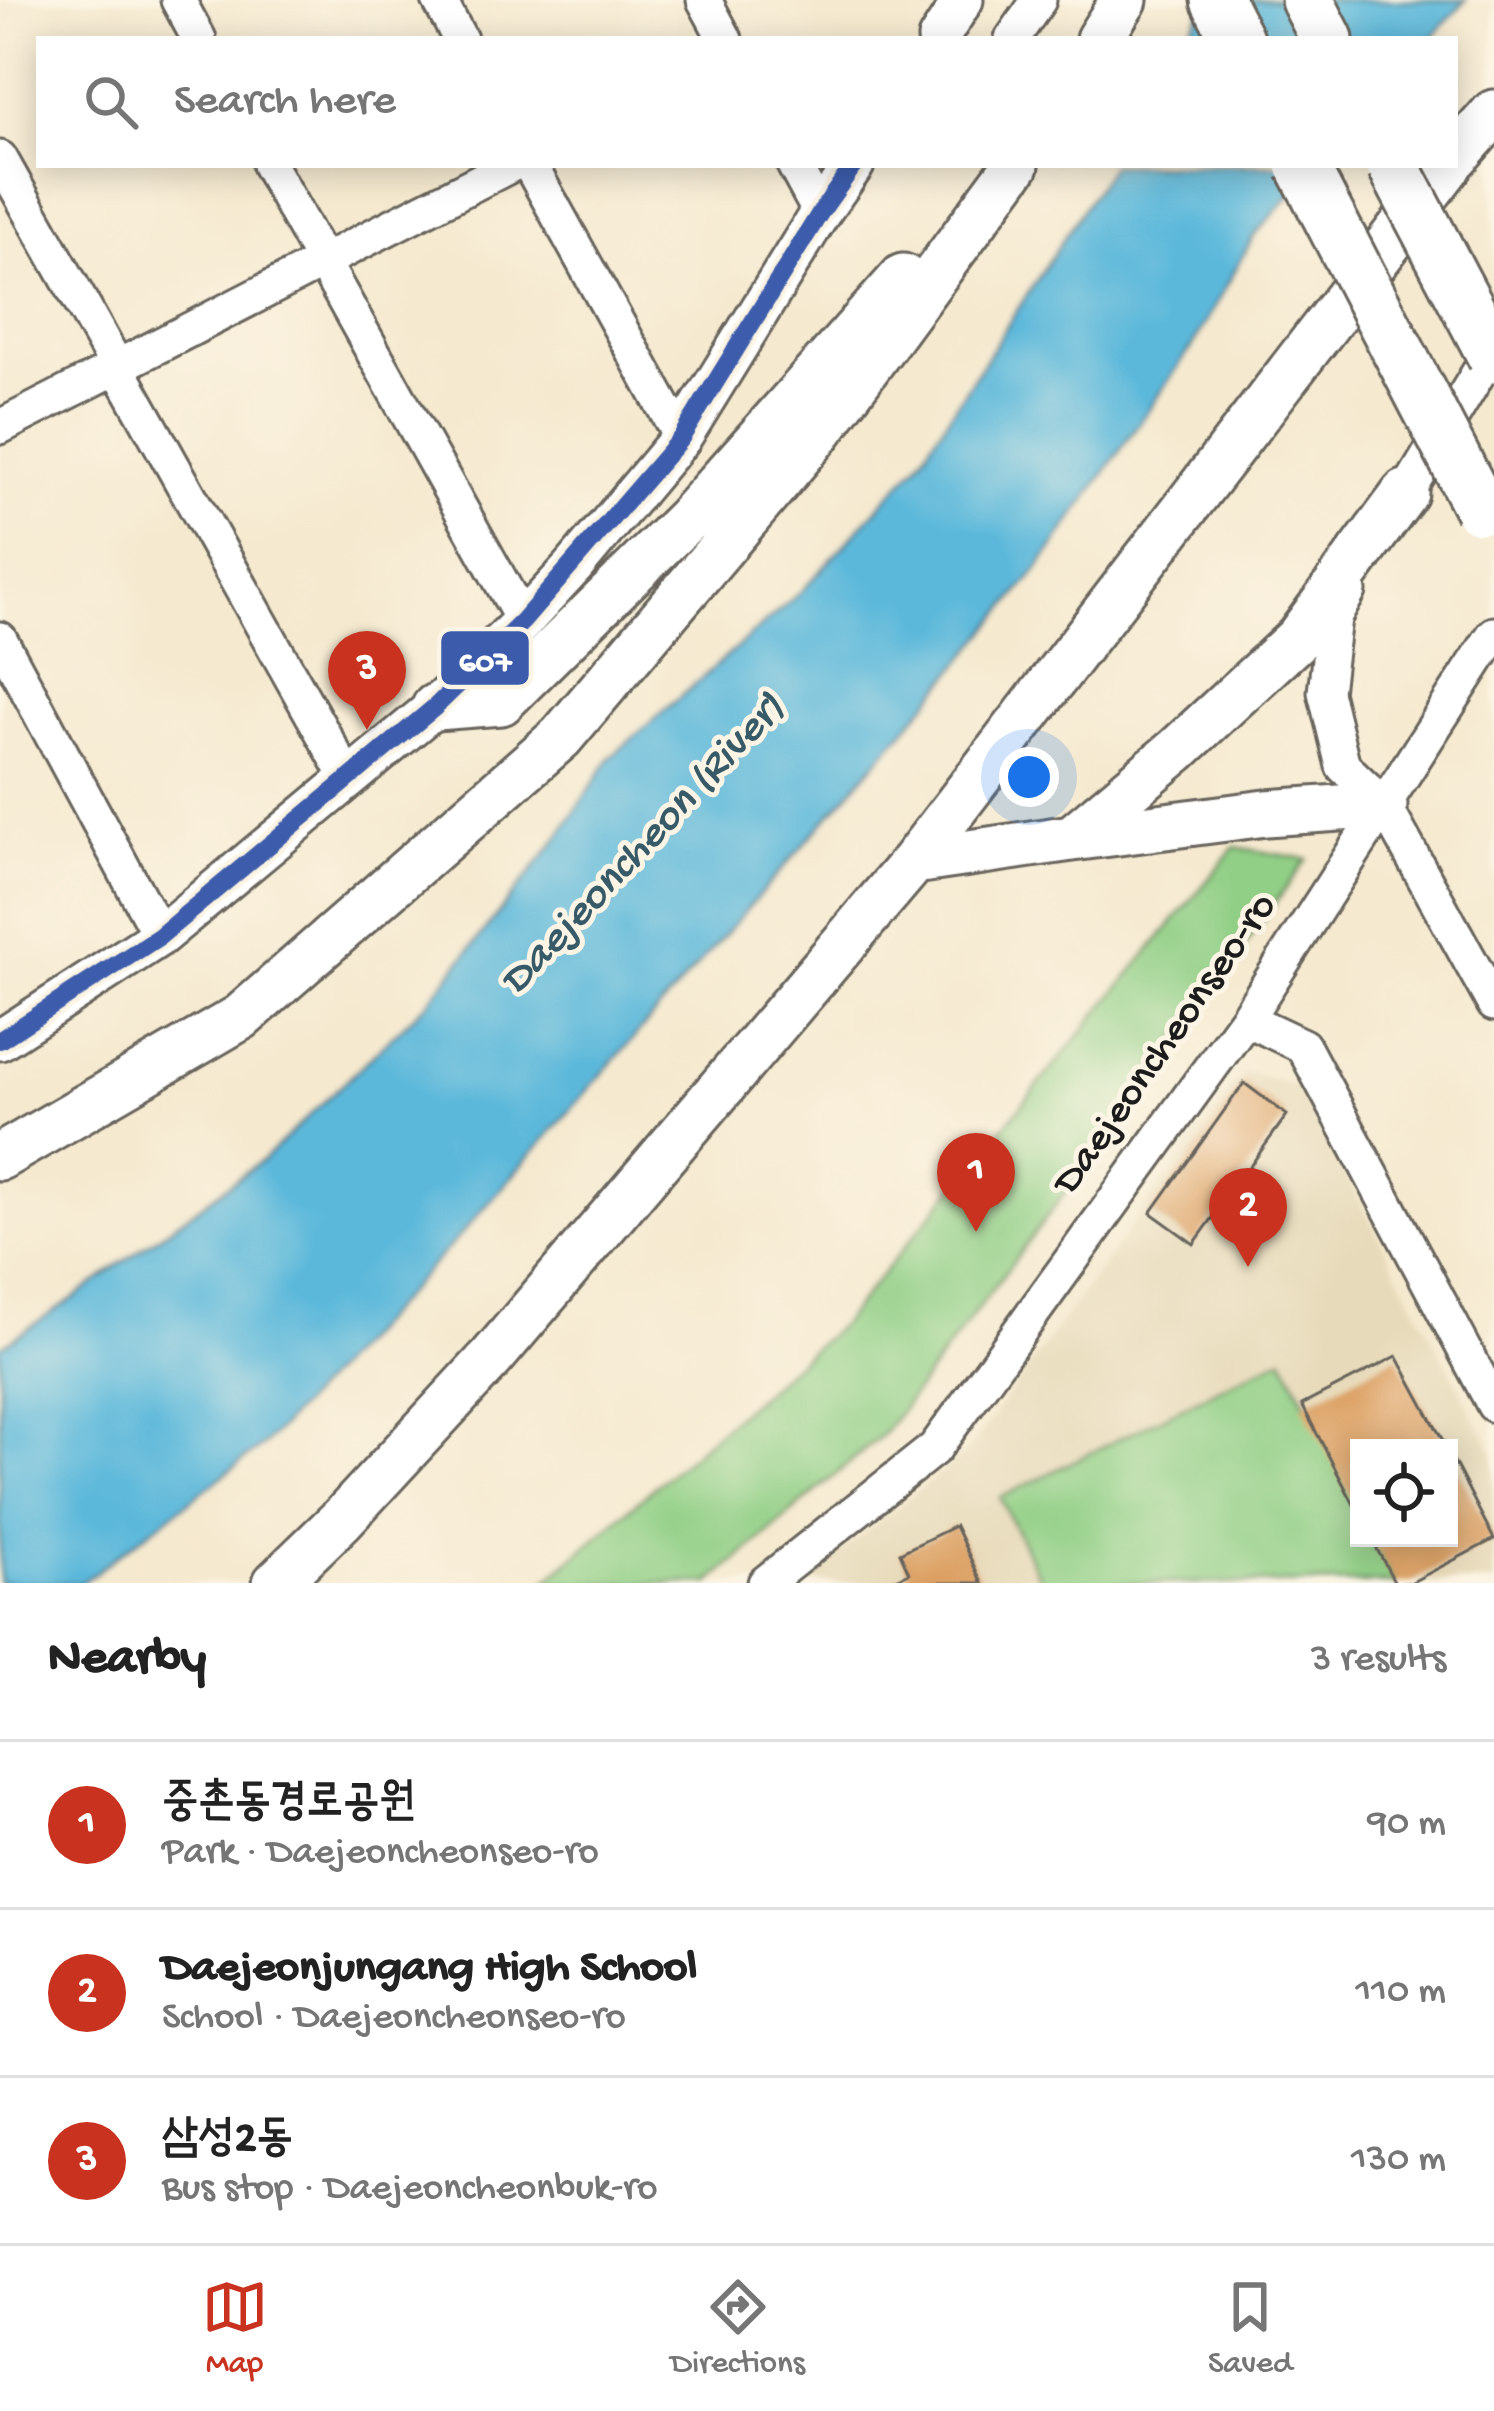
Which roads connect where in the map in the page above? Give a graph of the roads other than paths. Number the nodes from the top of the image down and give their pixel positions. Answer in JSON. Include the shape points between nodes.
{"nodes":[{"id":1,"x":178,"y":0,"type":"edge"},
{"id":2,"x":439,"y":0,"type":"edge"},
{"id":3,"x":704,"y":0,"type":"edge"},
{"id":4,"x":963,"y":0,"type":"edge"},
{"id":5,"x":1039,"y":0,"type":"edge"},
{"id":6,"x":1124,"y":0,"type":"edge"},
{"id":7,"x":1216,"y":0,"type":"edge"},
{"id":8,"x":1307,"y":0,"type":"edge"},
{"id":9,"x":198,"y":36,"type":"edge"},
{"id":10,"x":458,"y":36,"type":"edge"},
{"id":11,"x":723,"y":36,"type":"edge"},
{"id":12,"x":940,"y":36,"type":"edge"},
{"id":13,"x":1014,"y":36,"type":"edge"},
{"id":14,"x":1101,"y":36,"type":"edge"},
{"id":15,"x":1235,"y":36,"type":"edge"},
{"id":16,"x":1325,"y":36,"type":"edge"},
{"id":17,"x":1494,"y":113,"type":"edge"},
{"id":18,"x":1458,"y":154,"type":"edge"},
{"id":19,"x":0,"y":158,"type":"edge"},
{"id":20,"x":271,"y":168,"type":"edge"},
{"id":21,"x":505,"y":168,"type":"edge"},
{"id":22,"x":532,"y":168,"type":"edge"},
{"id":23,"x":796,"y":168,"type":"edge"},
{"id":24,"x":852,"y":168,"type":"edge"},
{"id":25,"x":1002,"y":168,"type":"edge"},
{"id":26,"x":1014,"y":168,"type":"edge"},
{"id":27,"x":1304,"y":168,"type":"edge"},
{"id":28,"x":1395,"y":168,"type":"edge"},
{"id":29,"x":1447,"y":168,"type":"edge"},
{"id":30,"x":820,"y":213,"type":"junction"},
{"id":31,"x":323,"y":261,"type":"junction"},
{"id":32,"x":1494,"y":347,"type":"edge"},
{"id":33,"x":1494,"y":357,"type":"edge"},
{"id":34,"x":117,"y":367,"type":"junction"},
{"id":35,"x":0,"y":427,"type":"edge"},
{"id":36,"x":681,"y":439,"type":"junction"},
{"id":37,"x":1405,"y":493,"type":"junction"},
{"id":38,"x":1487,"y":521,"type":"edge"},
{"id":39,"x":523,"y":621,"type":"junction"},
{"id":40,"x":1494,"y":634,"type":"edge"},
{"id":41,"x":0,"y":638,"type":"edge"},
{"id":42,"x":435,"y":707,"type":"junction"},
{"id":43,"x":349,"y":779,"type":"junction"},
{"id":44,"x":1384,"y":805,"type":"junction"},
{"id":45,"x":1072,"y":838,"type":"junction"},
{"id":46,"x":914,"y":861,"type":"junction"},
{"id":47,"x":160,"y":936,"type":"junction"},
{"id":48,"x":1494,"y":1004,"type":"edge"},
{"id":49,"x":1246,"y":1019,"type":"junction"},
{"id":50,"x":0,"y":1040,"type":"edge"},
{"id":51,"x":0,"y":1156,"type":"edge"},
{"id":52,"x":1494,"y":1405,"type":"edge"},
{"id":53,"x":276,"y":1583,"type":"edge"},
{"id":54,"x":765,"y":1583,"type":"edge"}],
"edges":[{"from":1,"to":9,"type":"street"},
{"from":2,"to":10,"type":"street"},
{"from":3,"to":11,"type":"street"},
{"from":4,"to":12,"type":"street"},
{"from":5,"to":13,"type":"street"},
{"from":6,"to":14,"type":"main road"},
{"from":7,"to":15,"type":"main road"},
{"from":8,"to":16,"type":"main road"},
{"from":17,"to":18,"type":"main road"},
{"from":19,"to":34,"type":"street"},
{"from":20,"to":31,"type":"street"},
{"from":21,"to":31,"type":"street"},
{"from":22,"to":36,"type":"street"},
{"from":23,"to":30,"type":"street"},
{"from":24,"to":30,"type":"street"},
{"from":25,"to":42,"type":"main road","via":[[687,519],[501,702]]},
{"from":26,"to":51,"type":"main road","via":[[818,434],[562,737],[241,1017]]},
{"from":27,"to":38,"type":"main road","bridge":true},
{"from":28,"to":33,"type":"main road","bridge":true},
{"from":29,"to":46,"type":"main road"},
{"from":30,"to":36,"type":"street"},
{"from":31,"to":34,"type":"street"},
{"from":31,"to":39,"type":"street"},
{"from":32,"to":37,"type":"street"},
{"from":34,"to":35,"type":"street"},
{"from":34,"to":43,"type":"street"},
{"from":36,"to":39,"type":"street"},
{"from":37,"to":44,"type":"street","via":[[1334,618],[1325,692],[1343,766]]},
{"from":37,"to":45,"type":"main road","via":[[1298,638]]},
{"from":39,"to":42,"type":"street"},
{"from":40,"to":44,"type":"street","name":"Daejeoncheonseo-ro"},
{"from":41,"to":47,"type":"street"},
{"from":42,"to":43,"type":"street"},
{"from":43,"to":47,"type":"street"},
{"from":44,"to":45,"type":"main road"},
{"from":44,"to":48,"type":"street"},
{"from":44,"to":49,"type":"street","name":"Daejeoncheonseo-ro"},
{"from":45,"to":46,"type":"main road"},
{"from":46,"to":53,"type":"main road","via":[[492,1357]]},
{"from":47,"to":50,"type":"street"},
{"from":49,"to":52,"type":"street","via":[[1303,1046]]},
{"from":49,"to":54,"type":"street","name":"Daejeoncheonseo-ro","via":[[934,1448]]}]}
